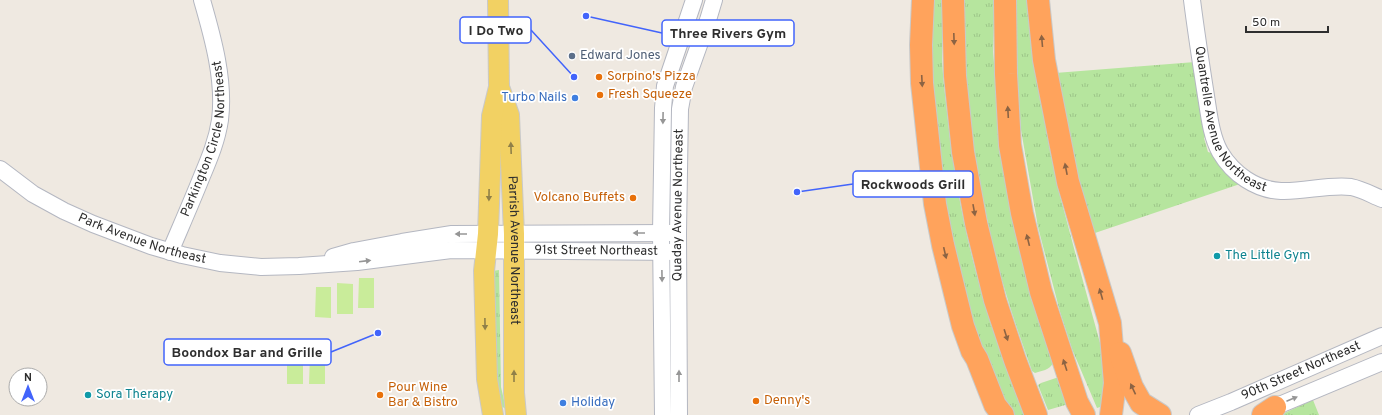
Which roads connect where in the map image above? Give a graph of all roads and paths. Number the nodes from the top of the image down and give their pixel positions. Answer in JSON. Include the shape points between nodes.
{"nodes":[{"id":1,"x":202,"y":0,"type":"edge"},
{"id":2,"x":498,"y":0,"type":"edge"},
{"id":3,"x":694,"y":0,"type":"edge"},
{"id":4,"x":714,"y":0,"type":"edge"},
{"id":5,"x":923,"y":0,"type":"edge"},
{"id":6,"x":953,"y":0,"type":"edge"},
{"id":7,"x":1005,"y":0,"type":"edge"},
{"id":8,"x":1038,"y":0,"type":"edge"},
{"id":9,"x":1192,"y":0,"type":"edge"},
{"id":10,"x":499,"y":86,"type":"junction"},
{"id":11,"x":0,"y":169,"type":"edge"},
{"id":12,"x":1382,"y":199,"type":"edge"},
{"id":13,"x":661,"y":233,"type":"junction"},
{"id":14,"x":678,"y":233,"type":"junction"},
{"id":15,"x":487,"y":243,"type":"junction"},
{"id":16,"x":514,"y":243,"type":"junction"},
{"id":17,"x":170,"y":252,"type":"junction"},
{"id":18,"x":661,"y":252,"type":"junction"},
{"id":19,"x":678,"y":252,"type":"junction"},
{"id":20,"x":1110,"y":323,"type":"junction"},
{"id":21,"x":1382,"y":336,"type":"edge"},
{"id":22,"x":972,"y":351,"type":"junction"},
{"id":23,"x":1382,"y":362,"type":"edge"},
{"id":24,"x":1081,"y":408,"type":"edge"},
{"id":25,"x":1265,"y":412,"type":"edge"},
{"id":26,"x":493,"y":415,"type":"edge"},
{"id":27,"x":516,"y":415,"type":"edge"},
{"id":28,"x":663,"y":415,"type":"edge"},
{"id":29,"x":680,"y":415,"type":"edge"},
{"id":30,"x":988,"y":415,"type":"edge"},
{"id":31,"x":1002,"y":415,"type":"edge"},
{"id":32,"x":1036,"y":415,"type":"edge"},
{"id":33,"x":1112,"y":415,"type":"edge"},
{"id":34,"x":1160,"y":415,"type":"edge"},
{"id":35,"x":1198,"y":415,"type":"edge"}],
"edges":[{"from":1,"to":17,"type":"street","name":"Parkington Circle Northeast","via":[[211,29],[219,75],[220,120],[215,144]]},
{"from":2,"to":10,"type":"main road","name":"Parrish Avenue Northeast"},
{"from":3,"to":13,"type":"street","name":"Quaday Avenue Northeast","one_way":true,"via":[[665,86]]},
{"from":4,"to":14,"type":"street","name":"Quaday Avenue Northeast","via":[[684,87],[680,109]]},
{"from":5,"to":22,"type":"highway","one_way":true,"via":[[922,83],[935,204],[954,291]]},
{"from":6,"to":32,"type":"highway","one_way":true,"via":[[955,76],[976,223],[995,300],[1014,360]]},
{"from":24,"to":7,"type":"highway","one_way":true,"via":[[1041,292],[1022,213],[1010,145]]},
{"from":20,"to":8,"type":"highway","one_way":true,"via":[[1068,182],[1044,60]]},
{"from":9,"to":12,"type":"street","name":"Quantrelle Avenue Northeast","via":[[1214,133],[1220,151],[1230,166],[1242,177],[1274,191],[1350,187]]},
{"from":10,"to":15,"type":"main road","name":"Parrish Avenue Northeast","one_way":true,"via":[[492,116]]},
{"from":16,"to":10,"type":"main road","name":"Parrish Avenue Northeast","one_way":true,"via":[[510,115]]},
{"from":11,"to":17,"type":"street","name":"Park Avenue Northeast","via":[[33,194],[64,211],[122,236]]},
{"from":13,"to":14,"type":"street","name":"91st Street Northeast"},
{"from":13,"to":16,"type":"street","name":"91st Street Northeast","one_way":true},
{"from":13,"to":18,"type":"street","name":"Quaday Avenue Northeast"},
{"from":14,"to":19,"type":"street","name":"Quaday Avenue Northeast"},
{"from":15,"to":16,"type":"street","name":"Park Avenue Northeast"},
{"from":15,"to":17,"type":"street","name":"Park Avenue Northeast","via":[[452,234],[354,251],[298,266],[261,267],[220,263]]},
{"from":15,"to":26,"type":"main road","name":"Parrish Avenue Northeast","one_way":true,"via":[[484,271],[485,352],[486,379]]},
{"from":16,"to":18,"type":"street","name":"91st Street Northeast"},
{"from":27,"to":16,"type":"main road","name":"Parrish Avenue Northeast","one_way":true},
{"from":18,"to":19,"type":"street","name":"91st Street Northeast"},
{"from":18,"to":28,"type":"street","name":"Quaday Avenue Northeast","one_way":true},
{"from":29,"to":19,"type":"street","name":"Quaday Avenue Northeast","one_way":true},
{"from":20,"to":33,"type":"highway","via":[[1115,383]]},
{"from":34,"to":20,"type":"highway","one_way":true,"via":[[1141,403],[1132,387]]},
{"from":21,"to":35,"type":"street","name":"90th Street Northeast"},
{"from":22,"to":30,"type":"highway","via":[[972,360]]},
{"from":22,"to":31,"type":"highway","via":[[995,405]]},
{"from":25,"to":23,"type":"street","name":"90th Street Northeast","one_way":true}]}
